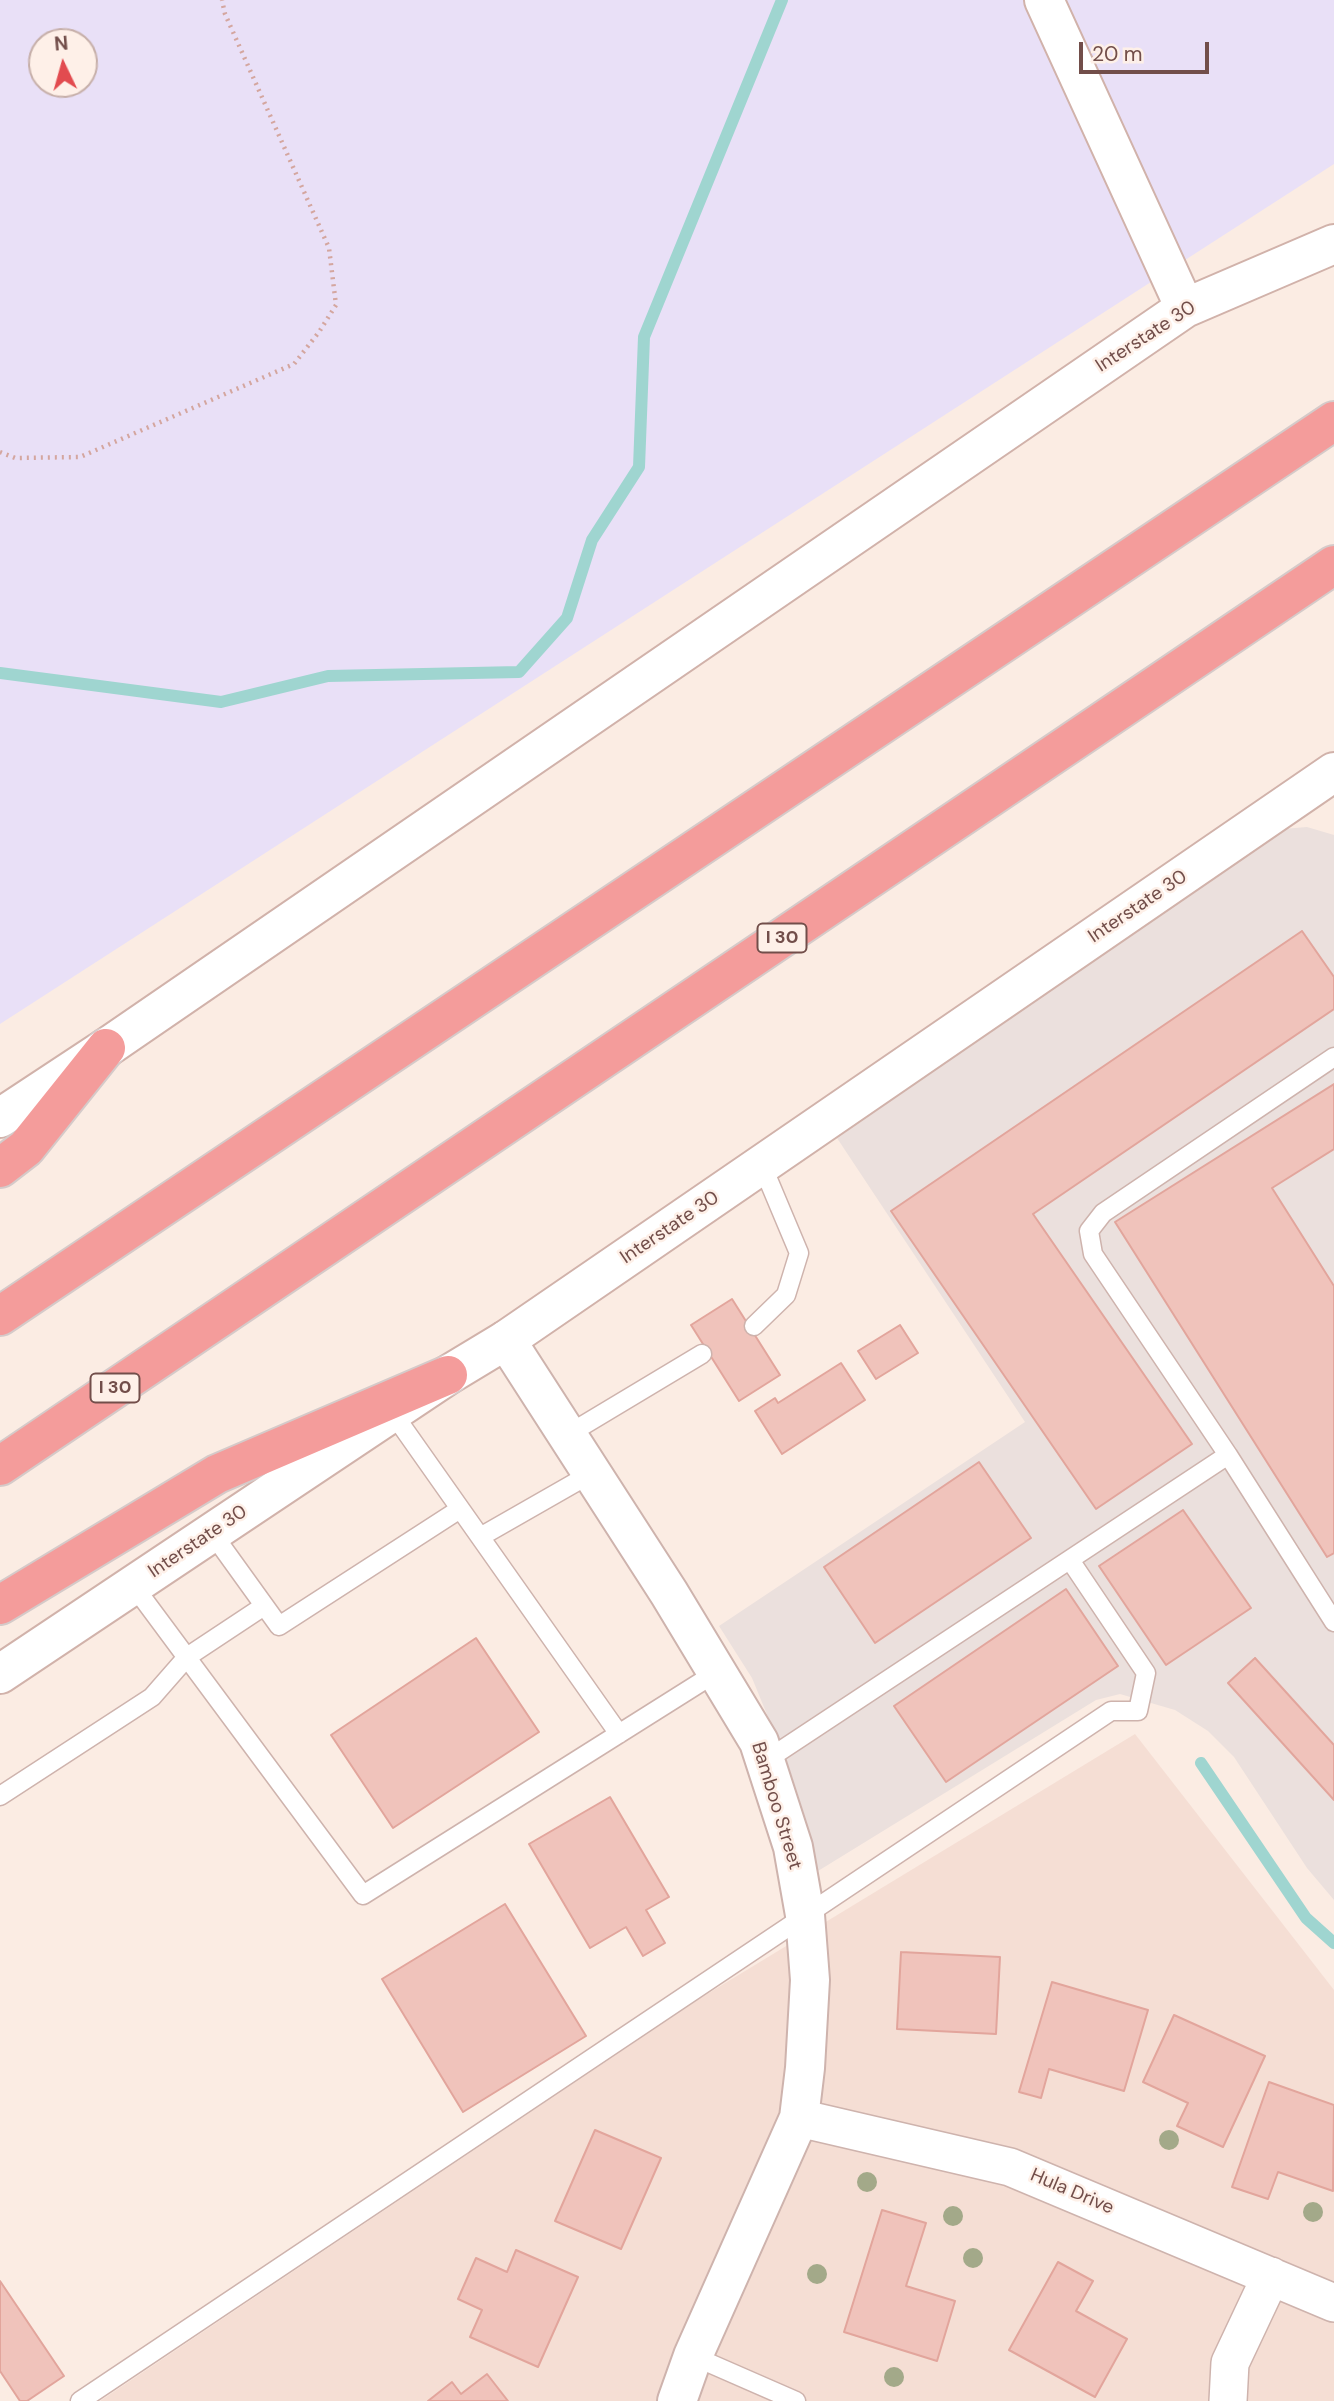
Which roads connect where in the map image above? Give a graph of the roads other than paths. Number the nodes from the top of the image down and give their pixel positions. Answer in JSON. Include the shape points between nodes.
{"nodes":[{"id":1,"x":1044,"y":0,"type":"edge"},
{"id":2,"x":1334,"y":244,"type":"edge"},
{"id":3,"x":1185,"y":308,"type":"junction"},
{"id":4,"x":1334,"y":421,"type":"edge"},
{"id":5,"x":1334,"y":565,"type":"edge"},
{"id":6,"x":1328,"y":784,"type":"edge"},
{"id":7,"x":106,"y":1048,"type":"junction"},
{"id":8,"x":1334,"y":1057,"type":"edge"},
{"id":9,"x":0,"y":1118,"type":"edge"},
{"id":10,"x":762,"y":1165,"type":"junction"},
{"id":11,"x":0,"y":1168,"type":"edge"},
{"id":12,"x":0,"y":1316,"type":"edge"},
{"id":13,"x":754,"y":1325,"type":"dead end"},
{"id":14,"x":506,"y":1340,"type":"junction"},
{"id":15,"x":702,"y":1354,"type":"dead end"},
{"id":16,"x":448,"y":1375,"type":"junction"},
{"id":17,"x":392,"y":1412,"type":"junction"},
{"id":18,"x":567,"y":1435,"type":"junction"},
{"id":19,"x":1228,"y":1455,"type":"junction"},
{"id":20,"x":0,"y":1466,"type":"edge"},
{"id":21,"x":592,"y":1473,"type":"junction"},
{"id":22,"x":460,"y":1509,"type":"junction"},
{"id":23,"x":212,"y":1533,"type":"junction"},
{"id":24,"x":480,"y":1537,"type":"junction"},
{"id":25,"x":1070,"y":1560,"type":"junction"},
{"id":26,"x":133,"y":1585,"type":"junction"},
{"id":27,"x":0,"y":1605,"type":"edge"},
{"id":28,"x":264,"y":1606,"type":"junction"},
{"id":29,"x":1331,"y":1610,"type":"edge"},
{"id":30,"x":187,"y":1657,"type":"junction"},
{"id":31,"x":717,"y":1672,"type":"junction"},
{"id":32,"x":0,"y":1674,"type":"edge"},
{"id":33,"x":619,"y":1734,"type":"junction"},
{"id":34,"x":765,"y":1760,"type":"junction"},
{"id":35,"x":0,"y":1796,"type":"edge"},
{"id":36,"x":805,"y":1915,"type":"junction"},
{"id":37,"x":799,"y":2118,"type":"junction"},
{"id":38,"x":1271,"y":2276,"type":"junction"},
{"id":39,"x":1334,"y":2303,"type":"edge"},
{"id":40,"x":692,"y":2356,"type":"junction"},
{"id":41,"x":80,"y":2401,"type":"edge"},
{"id":42,"x":677,"y":2401,"type":"edge"},
{"id":43,"x":796,"y":2401,"type":"edge"},
{"id":44,"x":1228,"y":2401,"type":"edge"}],
"edges":[{"from":1,"to":3,"type":"main road"},
{"from":2,"to":3,"type":"main road","name":"Interstate 30"},
{"from":3,"to":7,"type":"main road","name":"Interstate 30"},
{"from":4,"to":12,"type":"highway"},
{"from":5,"to":20,"type":"highway","number":"I 30"},
{"from":6,"to":10,"type":"main road","name":"Interstate 30"},
{"from":7,"to":9,"type":"main road","name":"Interstate 30"},
{"from":7,"to":11,"type":"highway","via":[[26,1148]]},
{"from":8,"to":19,"type":"lane","via":[[1103,1213],[1089,1231],[1093,1254]]},
{"from":10,"to":13,"type":"lane","via":[[799,1253],[786,1295]]},
{"from":10,"to":14,"type":"main road","name":"Interstate 30"},
{"from":14,"to":16,"type":"main road","name":"Interstate 30"},
{"from":14,"to":18,"type":"main road","name":"Bamboo Street"},
{"from":15,"to":18,"type":"lane"},
{"from":16,"to":17,"type":"main road","name":"Interstate 30"},
{"from":16,"to":27,"type":"highway","via":[[217,1474]]},
{"from":17,"to":22,"type":"lane"},
{"from":17,"to":23,"type":"main road","name":"Interstate 30"},
{"from":18,"to":21,"type":"main road","name":"Bamboo Street"},
{"from":19,"to":25,"type":"lane"},
{"from":19,"to":29,"type":"lane"},
{"from":21,"to":24,"type":"lane"},
{"from":21,"to":31,"type":"main road","name":"Bamboo Street"},
{"from":22,"to":24,"type":"lane"},
{"from":22,"to":28,"type":"lane","via":[[279,1626]]},
{"from":23,"to":26,"type":"main road","name":"Interstate 30"},
{"from":23,"to":28,"type":"lane"},
{"from":24,"to":33,"type":"lane"},
{"from":25,"to":34,"type":"lane"},
{"from":25,"to":36,"type":"lane","via":[[1146,1673],[1138,1712],[1111,1711]]},
{"from":26,"to":30,"type":"lane"},
{"from":26,"to":32,"type":"main road","name":"Interstate 30"},
{"from":28,"to":30,"type":"lane"},
{"from":30,"to":33,"type":"lane","via":[[363,1895]]},
{"from":30,"to":35,"type":"lane","via":[[152,1697]]},
{"from":31,"to":33,"type":"lane"},
{"from":31,"to":34,"type":"main road","name":"Bamboo Street"},
{"from":34,"to":36,"type":"main road","name":"Bamboo Street","via":[[793,1847]]},
{"from":36,"to":37,"type":"main road","name":"Bamboo Street","via":[[810,1980]]},
{"from":36,"to":41,"type":"lane"},
{"from":37,"to":38,"type":"street","name":"Hula Drive","via":[[1010,2166]]},
{"from":37,"to":40,"type":"main road","name":"Bamboo Street"},
{"from":38,"to":39,"type":"street","name":"Hula Drive"},
{"from":38,"to":44,"type":"street","via":[[1230,2363]]},
{"from":40,"to":42,"type":"main road","name":"Bamboo Street"},
{"from":40,"to":43,"type":"lane"}]}
